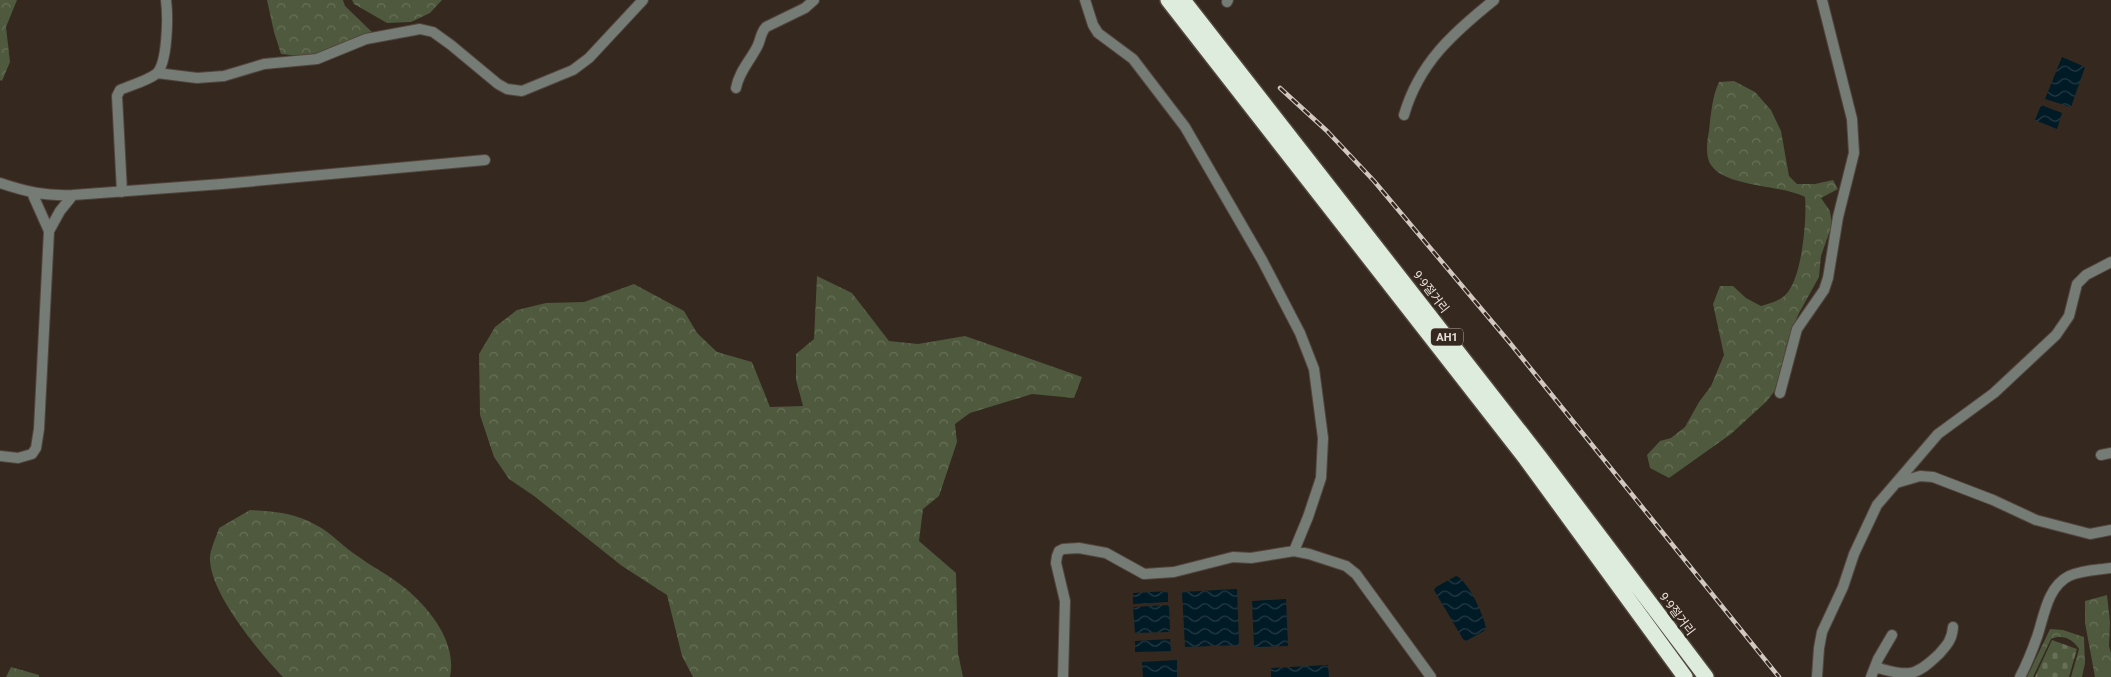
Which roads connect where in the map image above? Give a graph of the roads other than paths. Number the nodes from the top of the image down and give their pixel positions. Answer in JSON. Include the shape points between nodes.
{"nodes":[{"id":1,"x":166,"y":0,"type":"edge"},
{"id":2,"x":642,"y":0,"type":"edge"},
{"id":3,"x":814,"y":0,"type":"edge"},
{"id":4,"x":1086,"y":0,"type":"edge"},
{"id":5,"x":1168,"y":0,"type":"edge"},
{"id":6,"x":1183,"y":0,"type":"edge"},
{"id":7,"x":1494,"y":0,"type":"edge"},
{"id":8,"x":1822,"y":0,"type":"edge"},
{"id":9,"x":157,"y":72,"type":"junction"},
{"id":10,"x":736,"y":88,"type":"dead end"},
{"id":11,"x":1404,"y":115,"type":"dead end"},
{"id":12,"x":485,"y":160,"type":"dead end"},
{"id":13,"x":0,"y":183,"type":"edge"},
{"id":14,"x":122,"y":192,"type":"junction"},
{"id":15,"x":32,"y":193,"type":"junction"},
{"id":16,"x":73,"y":195,"type":"junction"},
{"id":17,"x":49,"y":231,"type":"junction"},
{"id":18,"x":2111,"y":262,"type":"edge"},
{"id":19,"x":1780,"y":393,"type":"dead end"},
{"id":20,"x":0,"y":456,"type":"edge"},
{"id":21,"x":1896,"y":483,"type":"junction"},
{"id":22,"x":2111,"y":530,"type":"edge"},
{"id":23,"x":1294,"y":551,"type":"junction"},
{"id":24,"x":2111,"y":568,"type":"edge"},
{"id":25,"x":1953,"y":627,"type":"dead end"},
{"id":26,"x":1892,"y":635,"type":"dead end"},
{"id":27,"x":1873,"y":672,"type":"edge"},
{"id":28,"x":1063,"y":677,"type":"edge"},
{"id":29,"x":1431,"y":677,"type":"edge"},
{"id":30,"x":1685,"y":677,"type":"edge"},
{"id":31,"x":1706,"y":677,"type":"edge"},
{"id":32,"x":1817,"y":677,"type":"edge"},
{"id":33,"x":2020,"y":677,"type":"edge"}],
"edges":[{"from":1,"to":9,"type":"street","via":[[166,38]]},
{"from":2,"to":9,"type":"street","via":[[589,58],[573,70],[522,91],[506,89],[451,44],[433,32],[420,29],[366,39],[317,59],[264,64],[224,76],[188,78]]},
{"from":3,"to":10,"type":"street","via":[[766,26],[738,78]]},
{"from":4,"to":23,"type":"street","via":[[1098,33],[1133,59],[1190,134],[1262,260],[1300,333],[1314,369],[1323,438],[1321,478]]},
{"from":5,"to":30,"type":"highway","number":"AH1","via":[[1526,459]]},
{"from":6,"to":31,"type":"highway","name":"9·9절거리","number":"AH1","via":[[1534,448]]},
{"from":7,"to":11,"type":"street","via":[[1441,46],[1415,86]]},
{"from":8,"to":19,"type":"street","via":[[1850,110],[1854,153],[1838,217],[1828,278],[1824,290],[1797,329]]},
{"from":9,"to":14,"type":"street","via":[[120,90],[117,96]]},
{"from":12,"to":14,"type":"street"},
{"from":13,"to":15,"type":"street"},
{"from":14,"to":16,"type":"street"},
{"from":15,"to":16,"type":"street"},
{"from":15,"to":17,"type":"street"},
{"from":16,"to":17,"type":"street"},
{"from":17,"to":20,"type":"street","via":[[36,448],[28,456]]},
{"from":18,"to":21,"type":"street","via":[[2077,284],[2069,316],[2056,335],[1994,393],[1938,434]]},
{"from":21,"to":22,"type":"street","via":[[1920,476],[1933,477],[2036,520],[2090,534]]},
{"from":21,"to":32,"type":"street","via":[[1877,505],[1822,632]]},
{"from":23,"to":28,"type":"street","via":[[1252,558],[1233,557],[1155,575],[1144,574],[1106,553],[1079,548],[1059,551],[1056,563],[1065,601]]},
{"from":23,"to":29,"type":"street","via":[[1346,566],[1356,574]]},
{"from":24,"to":33,"type":"street","via":[[2080,572],[2058,585]]},
{"from":25,"to":27,"type":"street","via":[[1952,638],[1925,672],[1913,677]]},
{"from":26,"to":27,"type":"street"}]}
